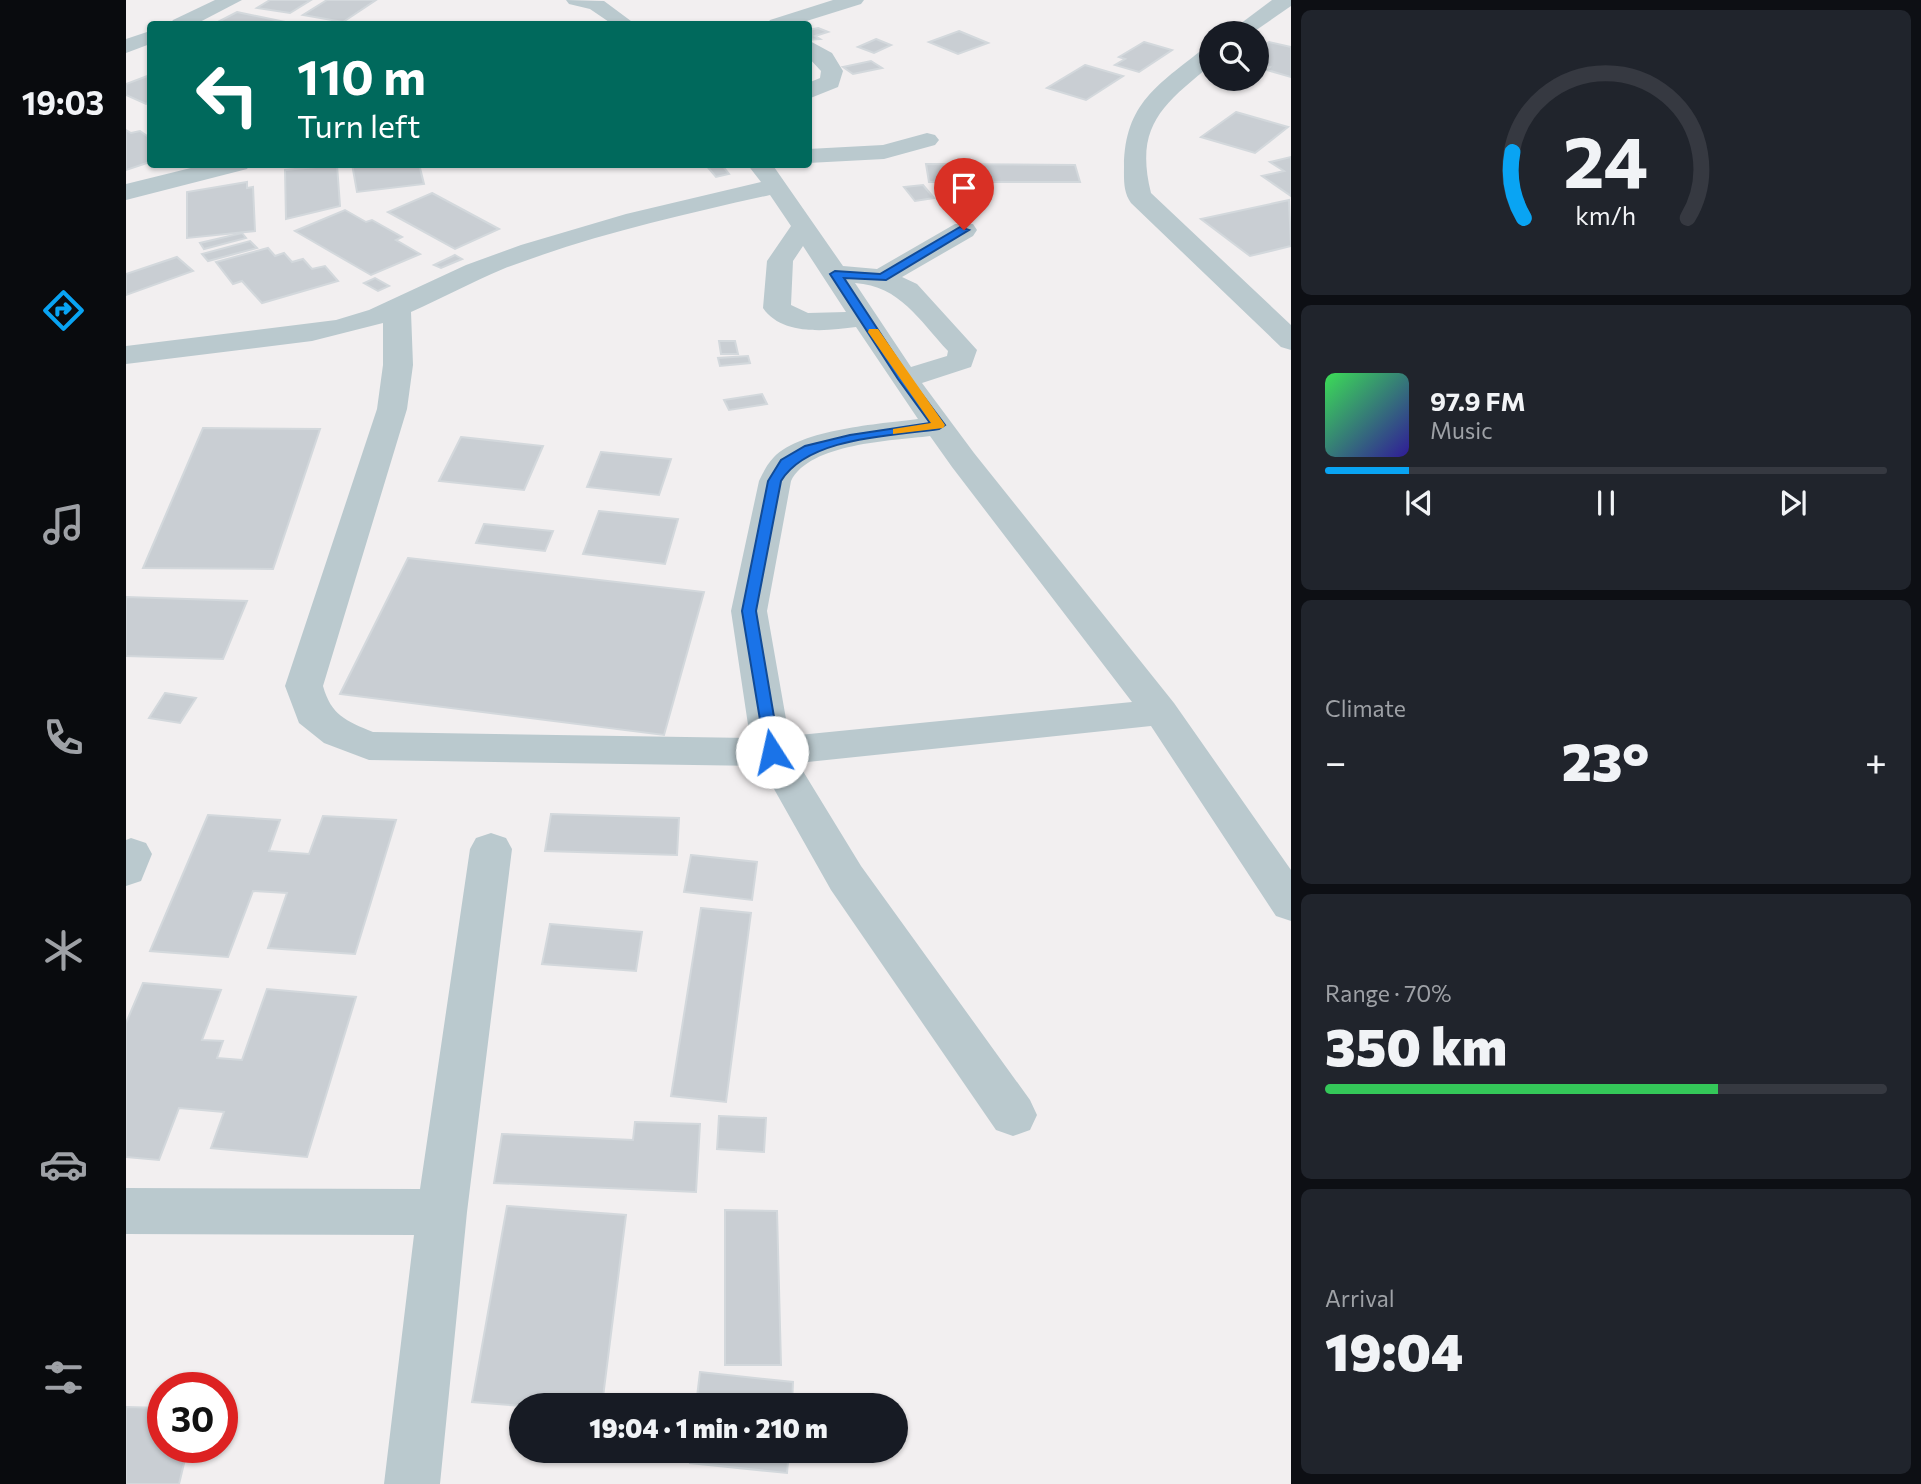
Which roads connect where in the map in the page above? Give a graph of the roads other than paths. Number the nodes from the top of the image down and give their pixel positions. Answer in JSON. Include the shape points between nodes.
{"nodes":[{"id":1,"x":232,"y":0,"type":"edge"},
{"id":2,"x":576,"y":0,"type":"edge"},
{"id":3,"x":854,"y":0,"type":"edge"},
{"id":4,"x":1286,"y":0,"type":"edge"},
{"id":5,"x":1267,"y":11,"type":"junction"},
{"id":6,"x":1291,"y":18,"type":"edge"},
{"id":7,"x":186,"y":21,"type":"edge"},
{"id":8,"x":621,"y":21,"type":"edge"},
{"id":9,"x":787,"y":21,"type":"edge"},
{"id":10,"x":1254,"y":21,"type":"edge"},
{"id":11,"x":147,"y":38,"type":"edge"},
{"id":12,"x":126,"y":47,"type":"edge"},
{"id":13,"x":812,"y":50,"type":"edge"},
{"id":14,"x":1199,"y":64,"type":"edge"},
{"id":15,"x":812,"y":90,"type":"edge"},
{"id":16,"x":927,"y":140,"type":"dead end"},
{"id":17,"x":812,"y":156,"type":"edge"},
{"id":18,"x":221,"y":168,"type":"edge"},
{"id":19,"x":768,"y":175,"type":"edge"},
{"id":20,"x":126,"y":192,"type":"edge"},
{"id":21,"x":804,"y":226,"type":"junction"},
{"id":22,"x":964,"y":230,"type":"dead end"},
{"id":23,"x":835,"y":274,"type":"junction"},
{"id":24,"x":882,"y":277,"type":"junction"},
{"id":25,"x":397,"y":309,"type":"junction"},
{"id":26,"x":865,"y":318,"type":"junction"},
{"id":27,"x":1291,"y":341,"type":"edge"},
{"id":28,"x":126,"y":355,"type":"edge"},
{"id":29,"x":904,"y":379,"type":"junction"},
{"id":30,"x":939,"y":425,"type":"junction"},
{"id":31,"x":1161,"y":712,"type":"junction"},
{"id":32,"x":772,"y":752,"type":"junction"},
{"id":33,"x":491,"y":849,"type":"dead end"},
{"id":34,"x":1291,"y":904,"type":"edge"},
{"id":35,"x":1013,"y":1115,"type":"dead end"},
{"id":36,"x":126,"y":1211,"type":"edge"},
{"id":37,"x":442,"y":1212,"type":"junction"},
{"id":38,"x":412,"y":1484,"type":"edge"}],
"edges":[{"from":1,"to":7,"type":"street"},
{"from":2,"to":8,"type":"street","via":[[597,5]]},
{"from":3,"to":9,"type":"street"},
{"from":4,"to":5,"type":"street"},
{"from":5,"to":6,"type":"street"},
{"from":5,"to":10,"type":"street"},
{"from":11,"to":12,"type":"street"},
{"from":13,"to":15,"type":"street","via":[[832,71],[830,82]]},
{"from":14,"to":27,"type":"street","via":[[1144,111],[1136,135],[1136,187],[1140,198]]},
{"from":16,"to":17,"type":"street","via":[[884,152]]},
{"from":18,"to":20,"type":"street"},
{"from":19,"to":21,"type":"street"},
{"from":19,"to":25,"type":"street","via":[[561,239],[474,271]]},
{"from":21,"to":23,"type":"street"},
{"from":21,"to":26,"type":"street","via":[[780,261],[777,308],[790,319],[810,322]]},
{"from":22,"to":24,"type":"street"},
{"from":23,"to":24,"type":"street"},
{"from":23,"to":26,"type":"street"},
{"from":24,"to":29,"type":"street","via":[[907,290],[963,350],[961,361]]},
{"from":25,"to":28,"type":"street","via":[[339,328]]},
{"from":25,"to":32,"type":"street","via":[[398,365],[392,409],[304,686],[312,713],[338,733],[369,746]]},
{"from":26,"to":29,"type":"street"},
{"from":29,"to":30,"type":"street"},
{"from":30,"to":31,"type":"street"},
{"from":30,"to":32,"type":"street","via":[[809,449],[786,463],[775,481],[749,611]]},
{"from":31,"to":32,"type":"street"},
{"from":31,"to":34,"type":"street"},
{"from":32,"to":35,"type":"street","via":[[846,878]]},
{"from":33,"to":37,"type":"street"},
{"from":36,"to":37,"type":"street"},
{"from":37,"to":38,"type":"street"}]}
